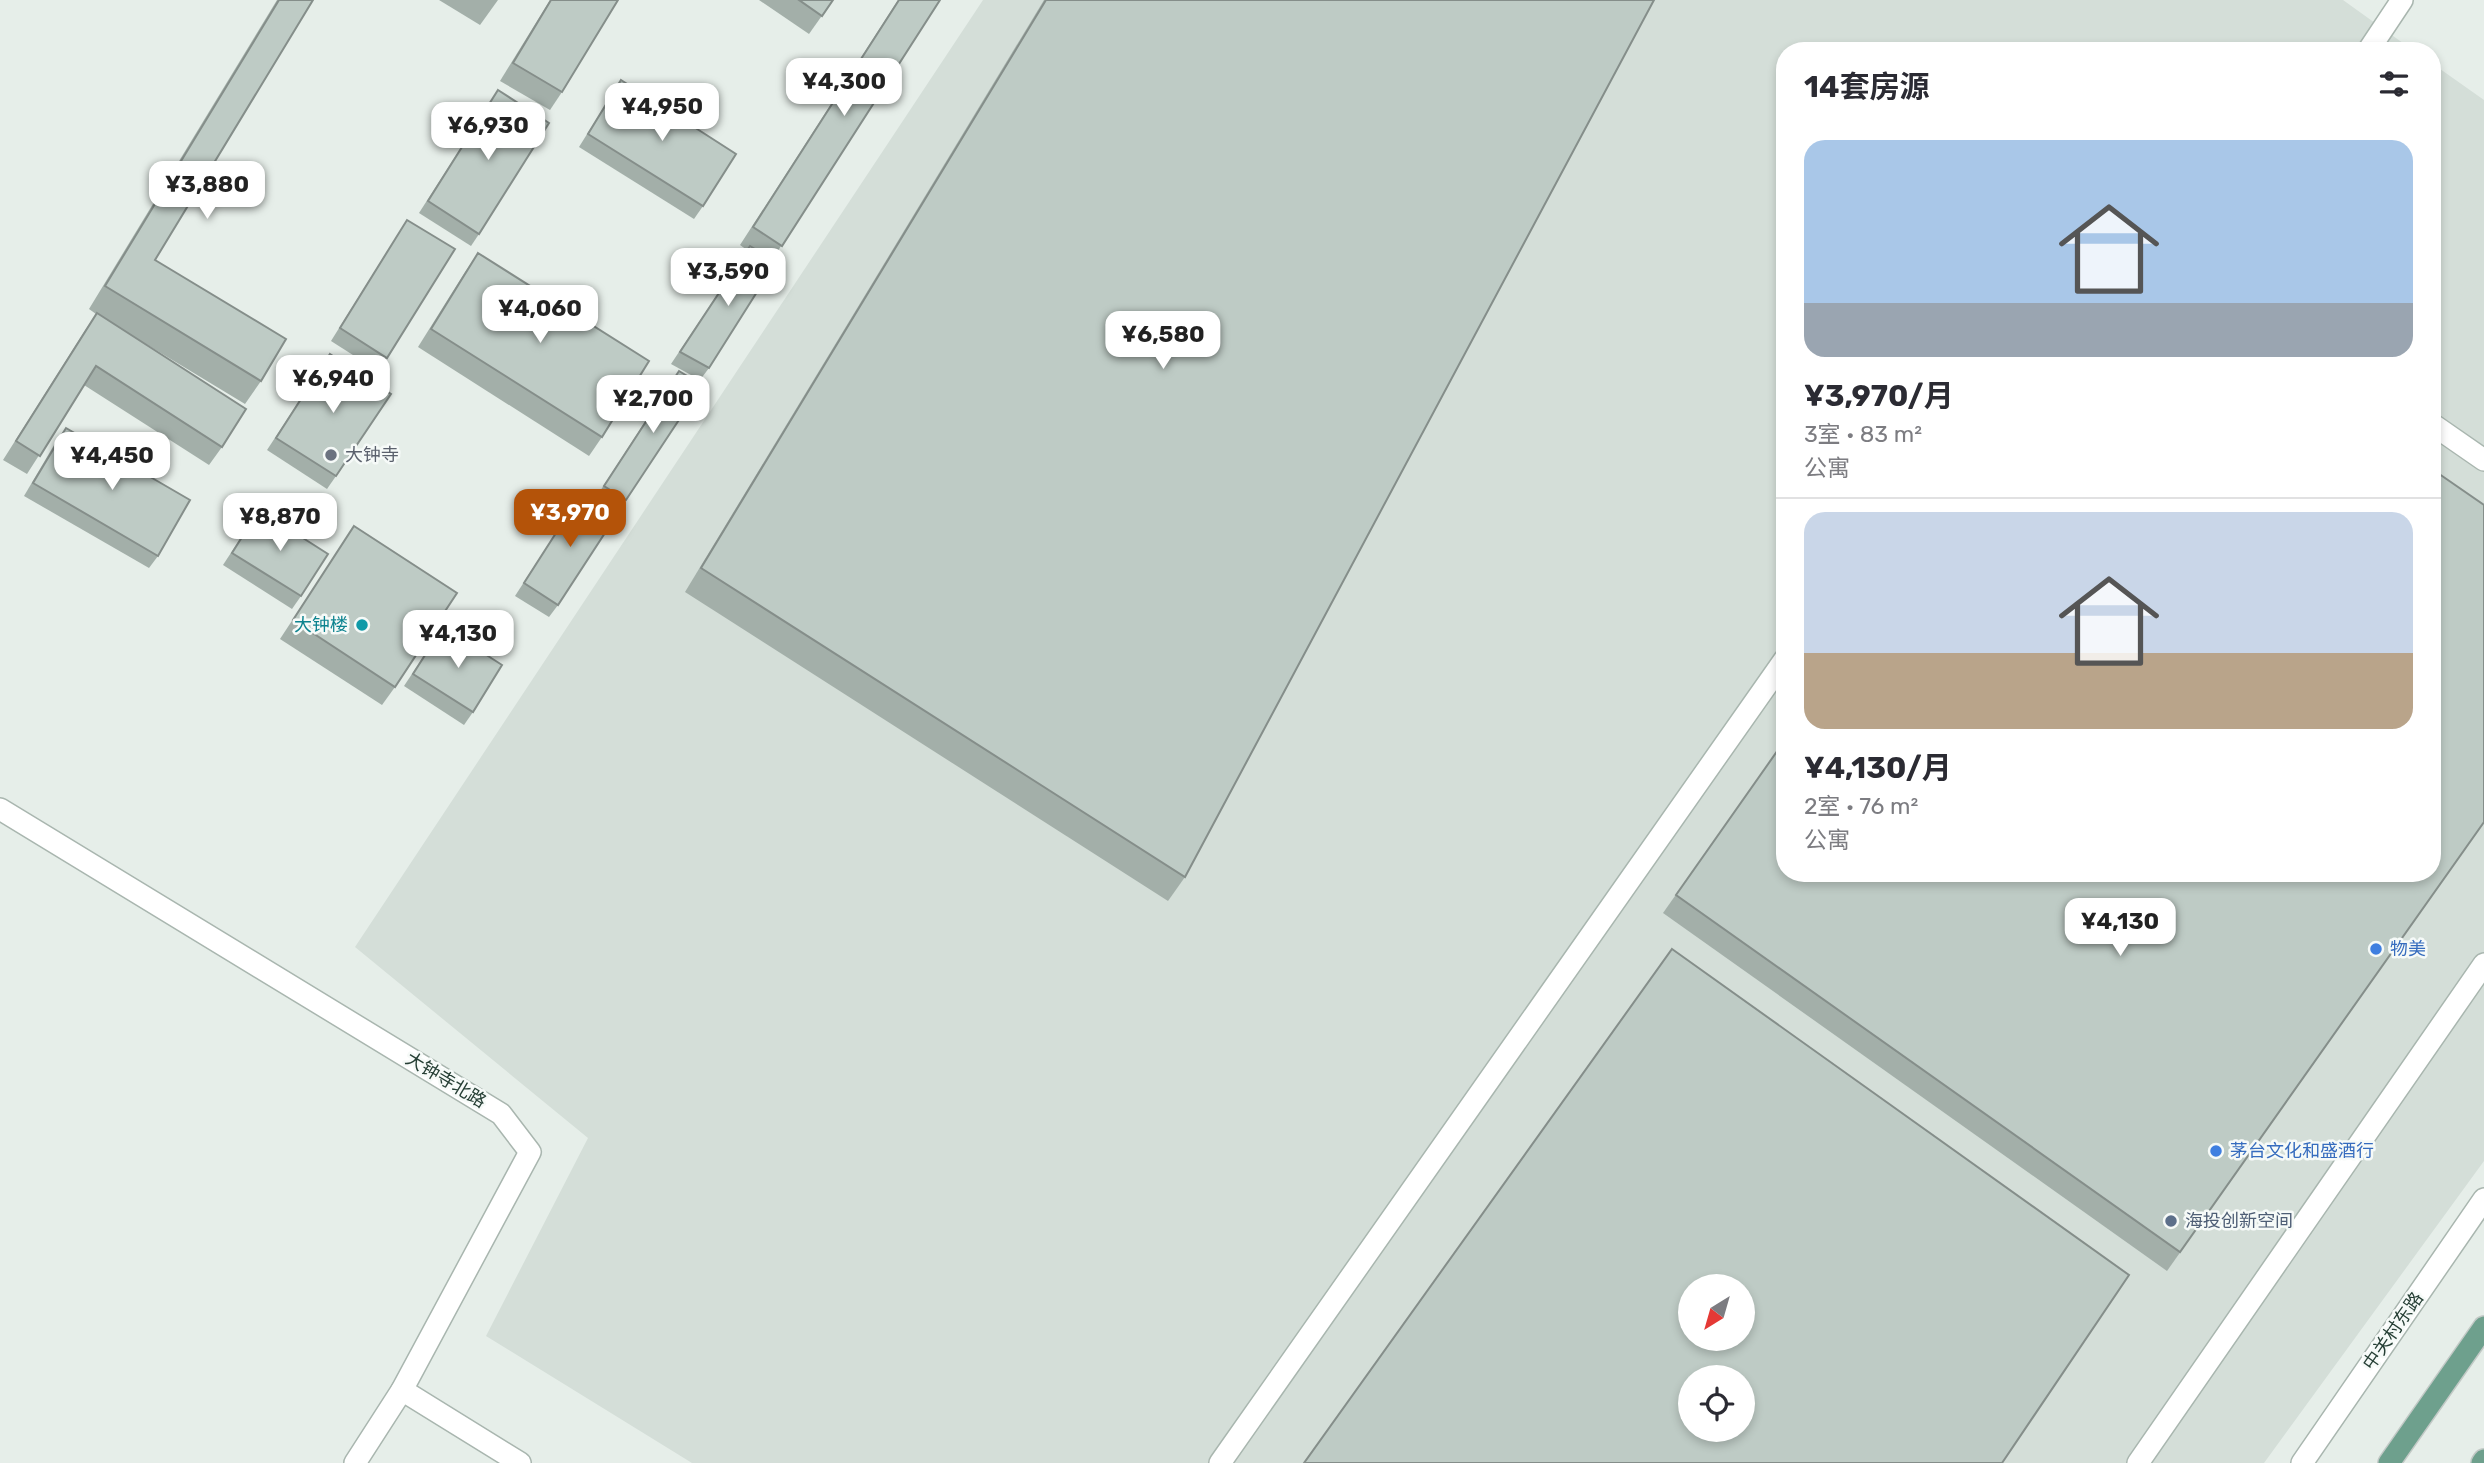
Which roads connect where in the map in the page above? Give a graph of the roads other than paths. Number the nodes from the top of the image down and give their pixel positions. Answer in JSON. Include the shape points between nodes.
{"nodes":[{"id":1,"x":2402,"y":0,"type":"edge"},
{"id":2,"x":2374,"y":42,"type":"edge"},
{"id":3,"x":2441,"y":430,"type":"edge"},
{"id":4,"x":2484,"y":460,"type":"edge"},
{"id":5,"x":1776,"y":672,"type":"edge"},
{"id":6,"x":0,"y":809,"type":"edge"},
{"id":7,"x":2484,"y":964,"type":"edge"},
{"id":8,"x":2484,"y":1199,"type":"edge"},
{"id":9,"x":2484,"y":1327,"type":"edge"},
{"id":10,"x":402,"y":1390,"type":"junction"},
{"id":11,"x":355,"y":1463,"type":"edge"},
{"id":12,"x":520,"y":1463,"type":"edge"},
{"id":13,"x":1220,"y":1463,"type":"edge"},
{"id":14,"x":2138,"y":1463,"type":"edge"},
{"id":15,"x":2302,"y":1463,"type":"edge"},
{"id":16,"x":2389,"y":1463,"type":"edge"}],
"edges":[{"from":1,"to":2,"type":"street"},
{"from":3,"to":4,"type":"street"},
{"from":5,"to":13,"type":"street"},
{"from":6,"to":10,"type":"street","name":"大钟寺北路","via":[[501,1114],[530,1152]]},
{"from":7,"to":14,"type":"street"},
{"from":8,"to":15,"type":"street","name":"中关村东路"},
{"from":9,"to":16,"type":"main road"},
{"from":10,"to":11,"type":"street"},
{"from":10,"to":12,"type":"street"}]}
